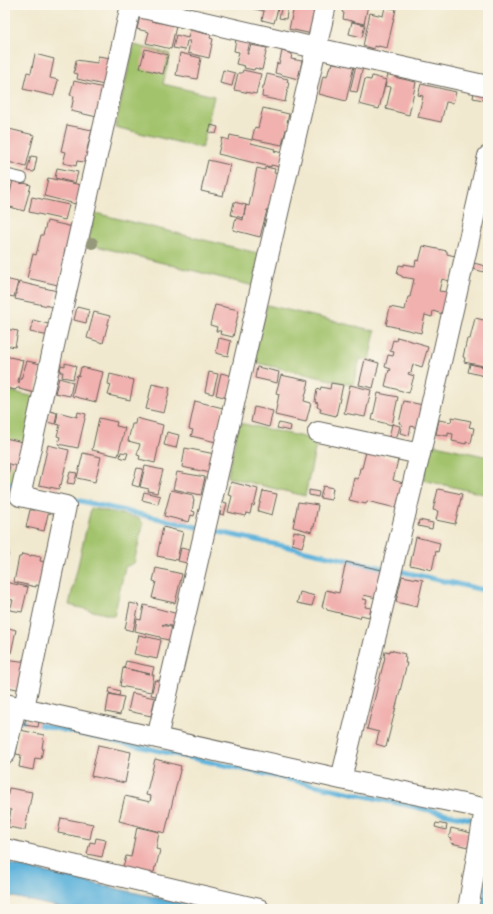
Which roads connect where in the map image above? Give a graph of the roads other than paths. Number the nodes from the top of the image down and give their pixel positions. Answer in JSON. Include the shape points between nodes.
{"nodes":[{"id":1,"x":131,"y":5,"type":"edge"},
{"id":2,"x":326,"y":5,"type":"edge"},
{"id":3,"x":316,"y":48,"type":"junction"},
{"id":4,"x":488,"y":86,"type":"edge"},
{"id":5,"x":487,"y":162,"type":"edge"},
{"id":6,"x":5,"y":174,"type":"edge"},
{"id":7,"x":22,"y":178,"type":"dead end"},
{"id":8,"x":318,"y":432,"type":"dead end"},
{"id":9,"x":420,"y":454,"type":"junction"},
{"id":10,"x":12,"y":494,"type":"edge"},
{"id":11,"x":14,"y":711,"type":"edge"},
{"id":12,"x":157,"y":738,"type":"junction"},
{"id":13,"x":5,"y":754,"type":"edge"},
{"id":14,"x":341,"y":779,"type":"junction"},
{"id":15,"x":486,"y":809,"type":"edge"},
{"id":16,"x":5,"y":849,"type":"edge"},
{"id":17,"x":259,"y":909,"type":"edge"},
{"id":18,"x":468,"y":909,"type":"edge"}],
"edges":[{"from":1,"to":3,"type":"street"},
{"from":1,"to":10,"type":"street"},
{"from":2,"to":3,"type":"street"},
{"from":3,"to":4,"type":"street"},
{"from":3,"to":12,"type":"street"},
{"from":5,"to":9,"type":"street"},
{"from":6,"to":7,"type":"lane"},
{"from":8,"to":9,"type":"street"},
{"from":9,"to":14,"type":"street"},
{"from":10,"to":11,"type":"street","via":[[66,506]]},
{"from":11,"to":12,"type":"street"},
{"from":11,"to":13,"type":"street"},
{"from":12,"to":14,"type":"street"},
{"from":14,"to":15,"type":"street"},
{"from":15,"to":18,"type":"street"},
{"from":16,"to":17,"type":"street"}]}
